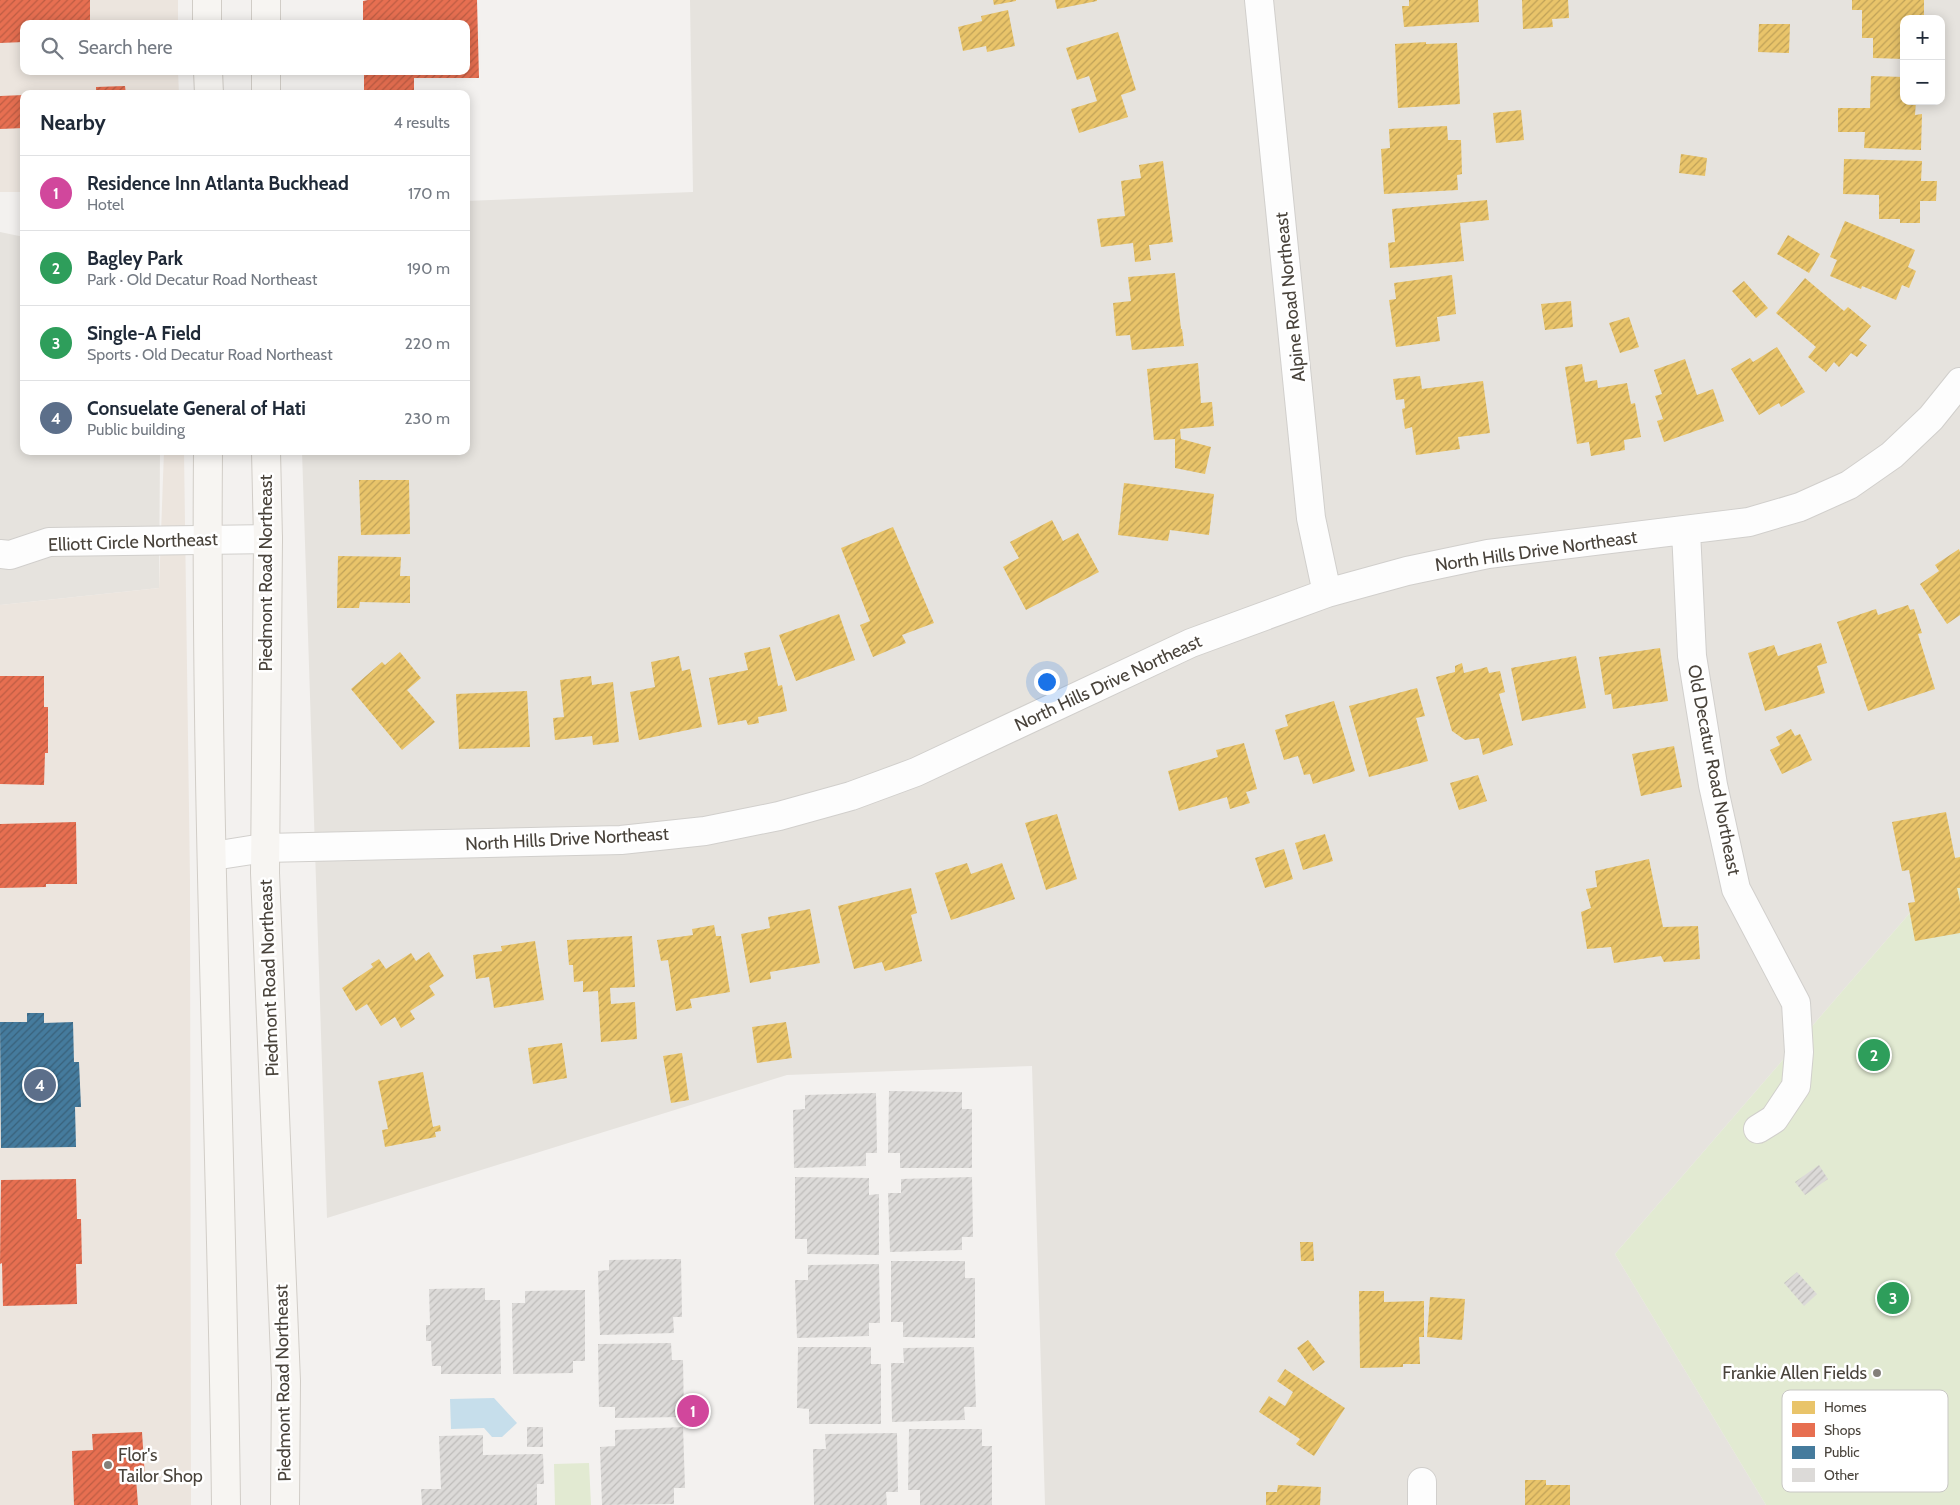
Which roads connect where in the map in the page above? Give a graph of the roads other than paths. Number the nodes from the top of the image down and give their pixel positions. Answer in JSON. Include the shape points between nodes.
{"nodes":[{"id":1,"x":207,"y":0,"type":"edge"},
{"id":2,"x":266,"y":0,"type":"edge"},
{"id":3,"x":1259,"y":0,"type":"edge"},
{"id":4,"x":207,"y":20,"type":"edge"},
{"id":5,"x":266,"y":20,"type":"edge"},
{"id":6,"x":208,"y":75,"type":"edge"},
{"id":7,"x":266,"y":75,"type":"edge"},
{"id":8,"x":209,"y":90,"type":"edge"},
{"id":9,"x":266,"y":90,"type":"edge"},
{"id":10,"x":1960,"y":382,"type":"edge"},
{"id":11,"x":208,"y":455,"type":"edge"},
{"id":12,"x":266,"y":455,"type":"edge"},
{"id":13,"x":1686,"y":531,"type":"junction"},
{"id":14,"x":207,"y":539,"type":"junction"},
{"id":15,"x":268,"y":539,"type":"junction"},
{"id":16,"x":0,"y":554,"type":"edge"},
{"id":17,"x":1327,"y":593,"type":"junction"},
{"id":18,"x":264,"y":848,"type":"junction"},
{"id":19,"x":213,"y":856,"type":"junction"},
{"id":20,"x":1758,"y":1129,"type":"dead end"},
{"id":21,"x":226,"y":1505,"type":"edge"},
{"id":22,"x":285,"y":1505,"type":"edge"}],
"edges":[{"from":1,"to":4,"type":"main road"},
{"from":2,"to":5,"type":"main road"},
{"from":3,"to":17,"type":"street","name":"Alpine Road Northeast","via":[[1311,518]]},
{"from":6,"to":8,"type":"main road"},
{"from":7,"to":9,"type":"main road"},
{"from":10,"to":13,"type":"street","name":"North Hills Drive Northeast","via":[[1931,418],[1892,455],[1848,485],[1800,507],[1749,522]]},
{"from":11,"to":14,"type":"main road"},
{"from":12,"to":15,"type":"main road","name":"Piedmont Road Northeast"},
{"from":13,"to":17,"type":"street","name":"North Hills Drive Northeast","via":[[1488,554],[1407,571]]},
{"from":13,"to":20,"type":"street","name":"Old Decatur Road Northeast","via":[[1692,656],[1713,785],[1736,889],[1796,1003],[1799,1052],[1796,1086],[1774,1119]]},
{"from":14,"to":15,"type":"street","name":"Elliott Circle Northeast"},
{"from":14,"to":16,"type":"street","name":"Elliott Circle Northeast","via":[[49,542],[10,555]]},
{"from":14,"to":19,"type":"main road"},
{"from":15,"to":18,"type":"main road","name":"Piedmont Road Northeast"},
{"from":17,"to":18,"type":"street","name":"North Hills Drive Northeast","via":[[1191,643],[916,772],[851,796],[778,816],[705,831],[621,840]]},
{"from":18,"to":19,"type":"street","name":"North Hills Drive Northeast"},
{"from":18,"to":22,"type":"main road","name":"Piedmont Road Northeast","via":[[286,1381]]},
{"from":19,"to":21,"type":"main road"}]}
